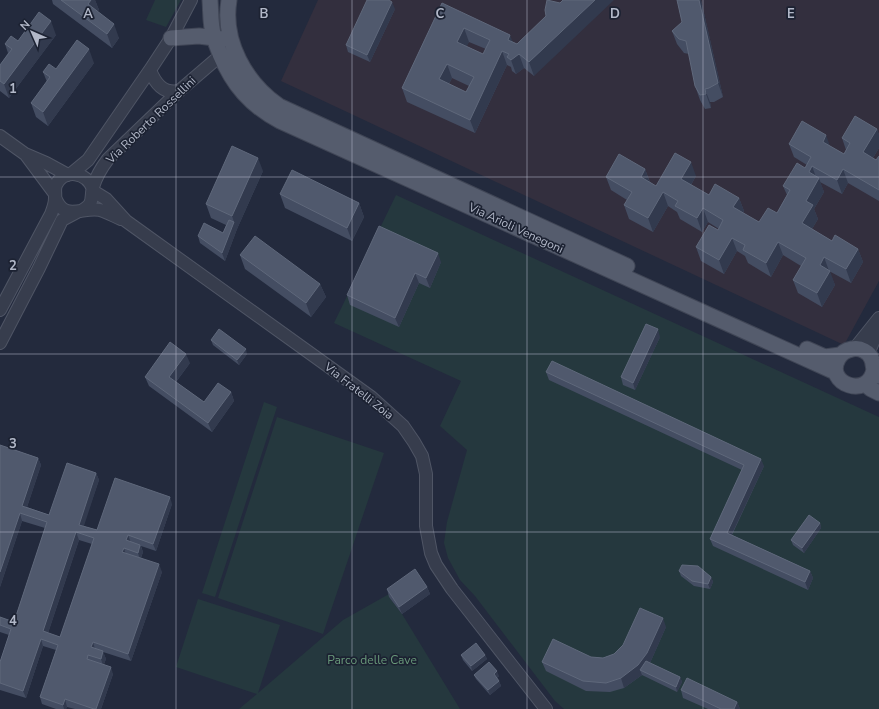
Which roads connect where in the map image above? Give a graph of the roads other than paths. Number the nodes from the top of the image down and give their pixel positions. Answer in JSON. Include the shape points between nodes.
{"nodes":[{"id":1,"x":191,"y":0,"type":"edge"},
{"id":2,"x":210,"y":0,"type":"edge"},
{"id":3,"x":229,"y":0,"type":"edge"},
{"id":4,"x":214,"y":37,"type":"junction"},
{"id":5,"x":171,"y":38,"type":"junction"},
{"id":6,"x":232,"y":42,"type":"junction"},
{"id":7,"x":221,"y":55,"type":"junction"},
{"id":8,"x":150,"y":70,"type":"junction"},
{"id":9,"x":179,"y":91,"type":"junction"},
{"id":10,"x":0,"y":136,"type":"edge"},
{"id":11,"x":25,"y":154,"type":"junction"},
{"id":12,"x":69,"y":175,"type":"junction"},
{"id":13,"x":93,"y":190,"type":"junction"},
{"id":14,"x":55,"y":196,"type":"junction"},
{"id":15,"x":79,"y":211,"type":"junction"},
{"id":16,"x":126,"y":221,"type":"junction"},
{"id":17,"x":0,"y":310,"type":"edge"},
{"id":18,"x":879,"y":318,"type":"edge"},
{"id":19,"x":879,"y":328,"type":"edge"},
{"id":20,"x":0,"y":343,"type":"edge"},
{"id":21,"x":862,"y":351,"type":"junction"},
{"id":22,"x":840,"y":355,"type":"junction"},
{"id":23,"x":835,"y":372,"type":"junction"},
{"id":24,"x":876,"y":373,"type":"edge"},
{"id":25,"x":865,"y":384,"type":"junction"},
{"id":26,"x":879,"y":393,"type":"edge"},
{"id":27,"x":546,"y":709,"type":"edge"}],
"edges":[{"from":1,"to":5,"type":"street","name":"Via Roberto Rossellini"},
{"from":2,"to":4,"type":"main road","name":"Via Arioli Venegoni"},
{"from":3,"to":6,"type":"main road","name":"Via Arioli Venegoni","via":[[228,15]]},
{"from":4,"to":5,"type":"main road"},
{"from":4,"to":6,"type":"main road"},
{"from":4,"to":7,"type":"main road","name":"Via Arioli Venegoni"},
{"from":5,"to":8,"type":"street","name":"Via Roberto Rossellini"},
{"from":6,"to":7,"type":"main road"},
{"from":6,"to":22,"type":"main road","name":"Via Arioli Venegoni","via":[[248,77],[266,97],[279,106],[816,354]]},
{"from":7,"to":9,"type":"street","name":"Via Roberto Rossellini"},
{"from":7,"to":23,"type":"main road","name":"Via Arioli Venegoni","via":[[242,92],[253,104],[280,121]]},
{"from":8,"to":9,"type":"street","via":[[158,86],[174,92]]},
{"from":8,"to":12,"type":"street","name":"Via Roberto Rossellini","via":[[88,160]]},
{"from":9,"to":13,"type":"street","name":"Via Roberto Rossellini","via":[[108,159]]},
{"from":10,"to":11,"type":"street","name":"Via Fratelli Zoia"},
{"from":11,"to":12,"type":"street","name":"Via Fratelli Zoia"},
{"from":11,"to":14,"type":"street","name":"Via Fratelli Zoia"},
{"from":12,"to":13,"type":"street","name":"Via Fratelli Zoia","via":[[77,174],[84,177],[90,182]]},
{"from":12,"to":14,"type":"street","name":"Via Roberto Rossellini","via":[[60,180],[56,186]]},
{"from":13,"to":15,"type":"street","name":"Via Roberto Rossellini","via":[[91,203]]},
{"from":13,"to":16,"type":"street","name":"Via Fratelli Zoia","via":[[106,199]]},
{"from":14,"to":15,"type":"street","name":"Via Fratelli Zoia","via":[[64,209],[70,212]]},
{"from":14,"to":17,"type":"street","name":"Via Roberto Rossellini","via":[[51,214]]},
{"from":15,"to":16,"type":"street","name":"Via Fratelli Zoia","via":[[99,210]]},
{"from":15,"to":20,"type":"street","name":"Via Roberto Rossellini","via":[[62,220]]},
{"from":16,"to":27,"type":"street","name":"Via Fratelli Zoia","via":[[371,397],[403,426],[422,456],[426,474],[426,526],[430,553],[436,565]]},
{"from":18,"to":21,"type":"street"},
{"from":19,"to":21,"type":"street"},
{"from":21,"to":22,"type":"main road","via":[[847,350]]},
{"from":21,"to":24,"type":"main road","via":[[872,358]]},
{"from":22,"to":23,"type":"main road","via":[[836,360]]},
{"from":23,"to":25,"type":"main road","via":[[840,380],[850,386]]},
{"from":24,"to":25,"type":"main road"},
{"from":25,"to":26,"type":"main road"}]}
